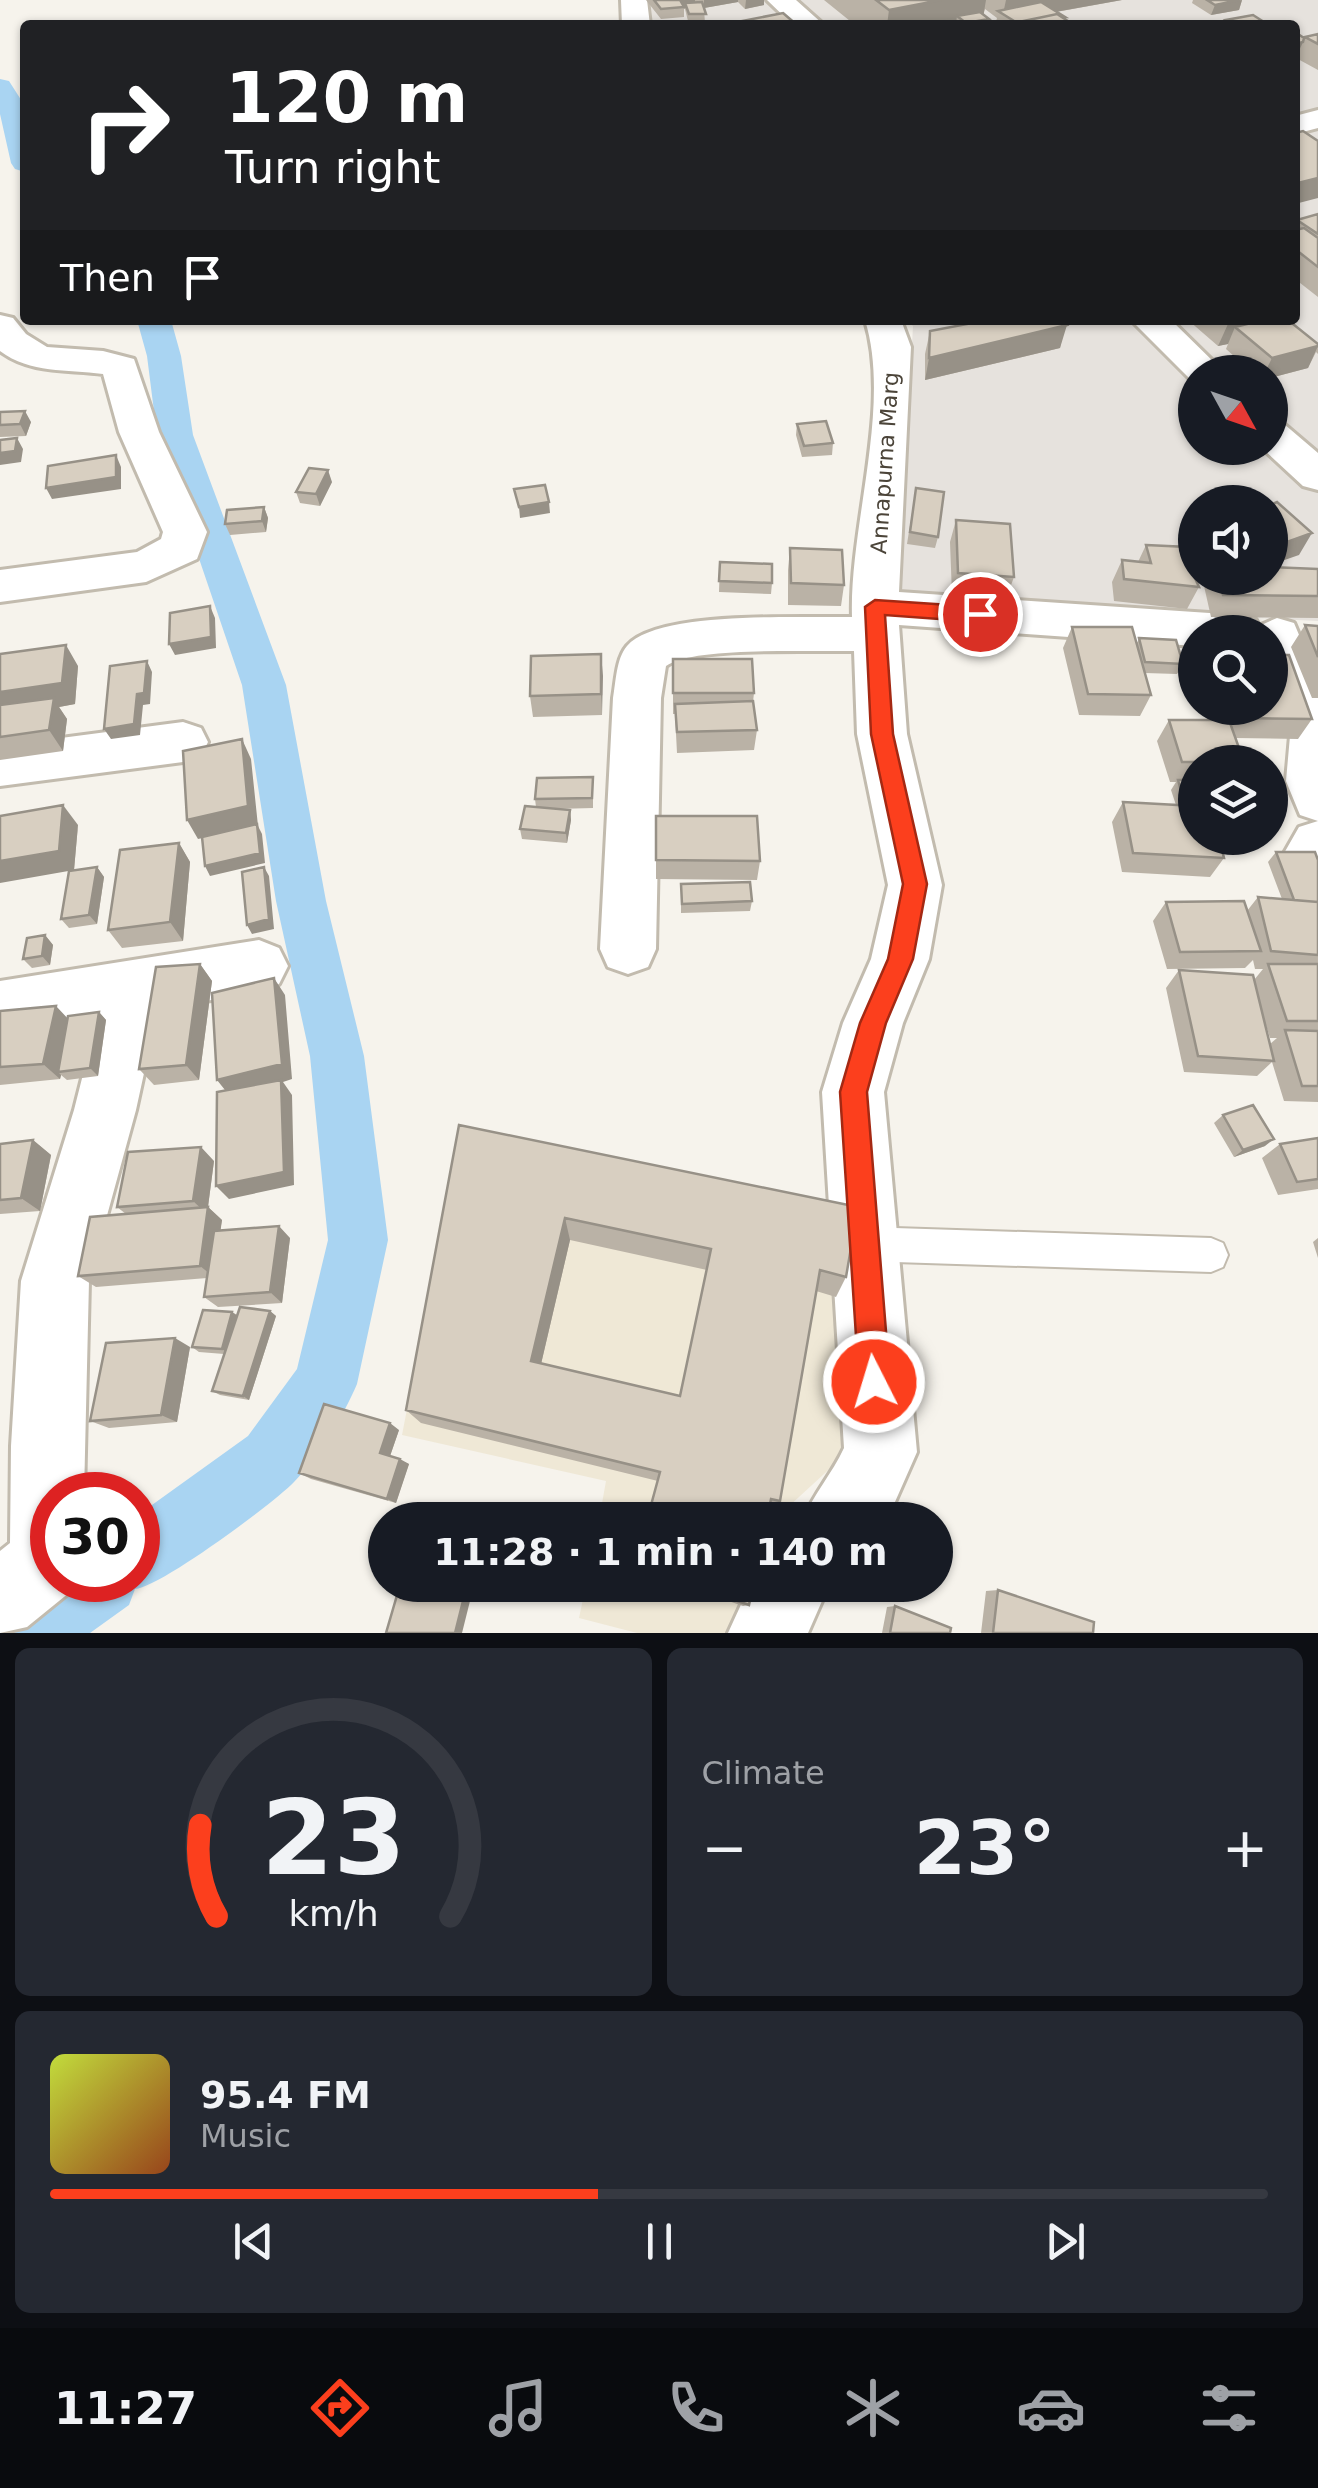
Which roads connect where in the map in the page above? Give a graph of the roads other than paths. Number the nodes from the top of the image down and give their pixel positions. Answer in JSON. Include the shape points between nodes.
{"nodes":[{"id":1,"x":780,"y":0,"type":"edge"},
{"id":2,"x":804,"y":20,"type":"edge"},
{"id":3,"x":885,"y":325,"type":"edge"},
{"id":4,"x":1154,"y":325,"type":"edge"},
{"id":5,"x":0,"y":326,"type":"edge"},
{"id":6,"x":1187,"y":355,"type":"edge"},
{"id":7,"x":0,"y":586,"type":"edge"},
{"id":8,"x":876,"y":621,"type":"junction"},
{"id":9,"x":1178,"y":632,"type":"edge"},
{"id":10,"x":1288,"y":667,"type":"edge"},
{"id":11,"x":183,"y":742,"type":"dead end"},
{"id":12,"x":0,"y":766,"type":"edge"},
{"id":13,"x":1318,"y":800,"type":"edge"},
{"id":14,"x":1318,"y":843,"type":"edge"},
{"id":15,"x":1318,"y":873,"type":"edge"},
{"id":16,"x":628,"y":949,"type":"dead end"},
{"id":17,"x":259,"y":966,"type":"dead end"},
{"id":18,"x":134,"y":987,"type":"junction"},
{"id":19,"x":0,"y":1008,"type":"edge"},
{"id":20,"x":862,"y":1244,"type":"junction"},
{"id":21,"x":1211,"y":1255,"type":"dead end"},
{"id":22,"x":856,"y":1502,"type":"edge"},
{"id":23,"x":0,"y":1600,"type":"edge"},
{"id":24,"x":782,"y":1602,"type":"edge"},
{"id":25,"x":767,"y":1633,"type":"edge"}],
"edges":[{"from":1,"to":2,"type":"street"},
{"from":3,"to":8,"type":"street","name":"Annapurna Marg","via":[[892,347],[891,406]]},
{"from":4,"to":6,"type":"street"},
{"from":5,"to":7,"type":"street","via":[[12,345],[44,361],[120,367],[138,432],[186,532],[182,548],[146,566]]},
{"from":8,"to":9,"type":"street"},
{"from":8,"to":16,"type":"street","via":[[662,644],[644,658]]},
{"from":8,"to":20,"type":"street","name":"Annapurna Marg","via":[[882,734],[915,884],[900,959],[853,1092]]},
{"from":10,"to":13,"type":"street","via":[[1314,736]]},
{"from":11,"to":12,"type":"street"},
{"from":14,"to":15,"type":"street","via":[[1310,855]]},
{"from":17,"to":18,"type":"street"},
{"from":18,"to":19,"type":"street"},
{"from":18,"to":23,"type":"street","via":[[55,1281],[48,1561]]},
{"from":20,"to":21,"type":"lane"},
{"from":20,"to":22,"type":"street","name":"Annapurna Marg","via":[[881,1452]]},
{"from":24,"to":25,"type":"street"}]}
